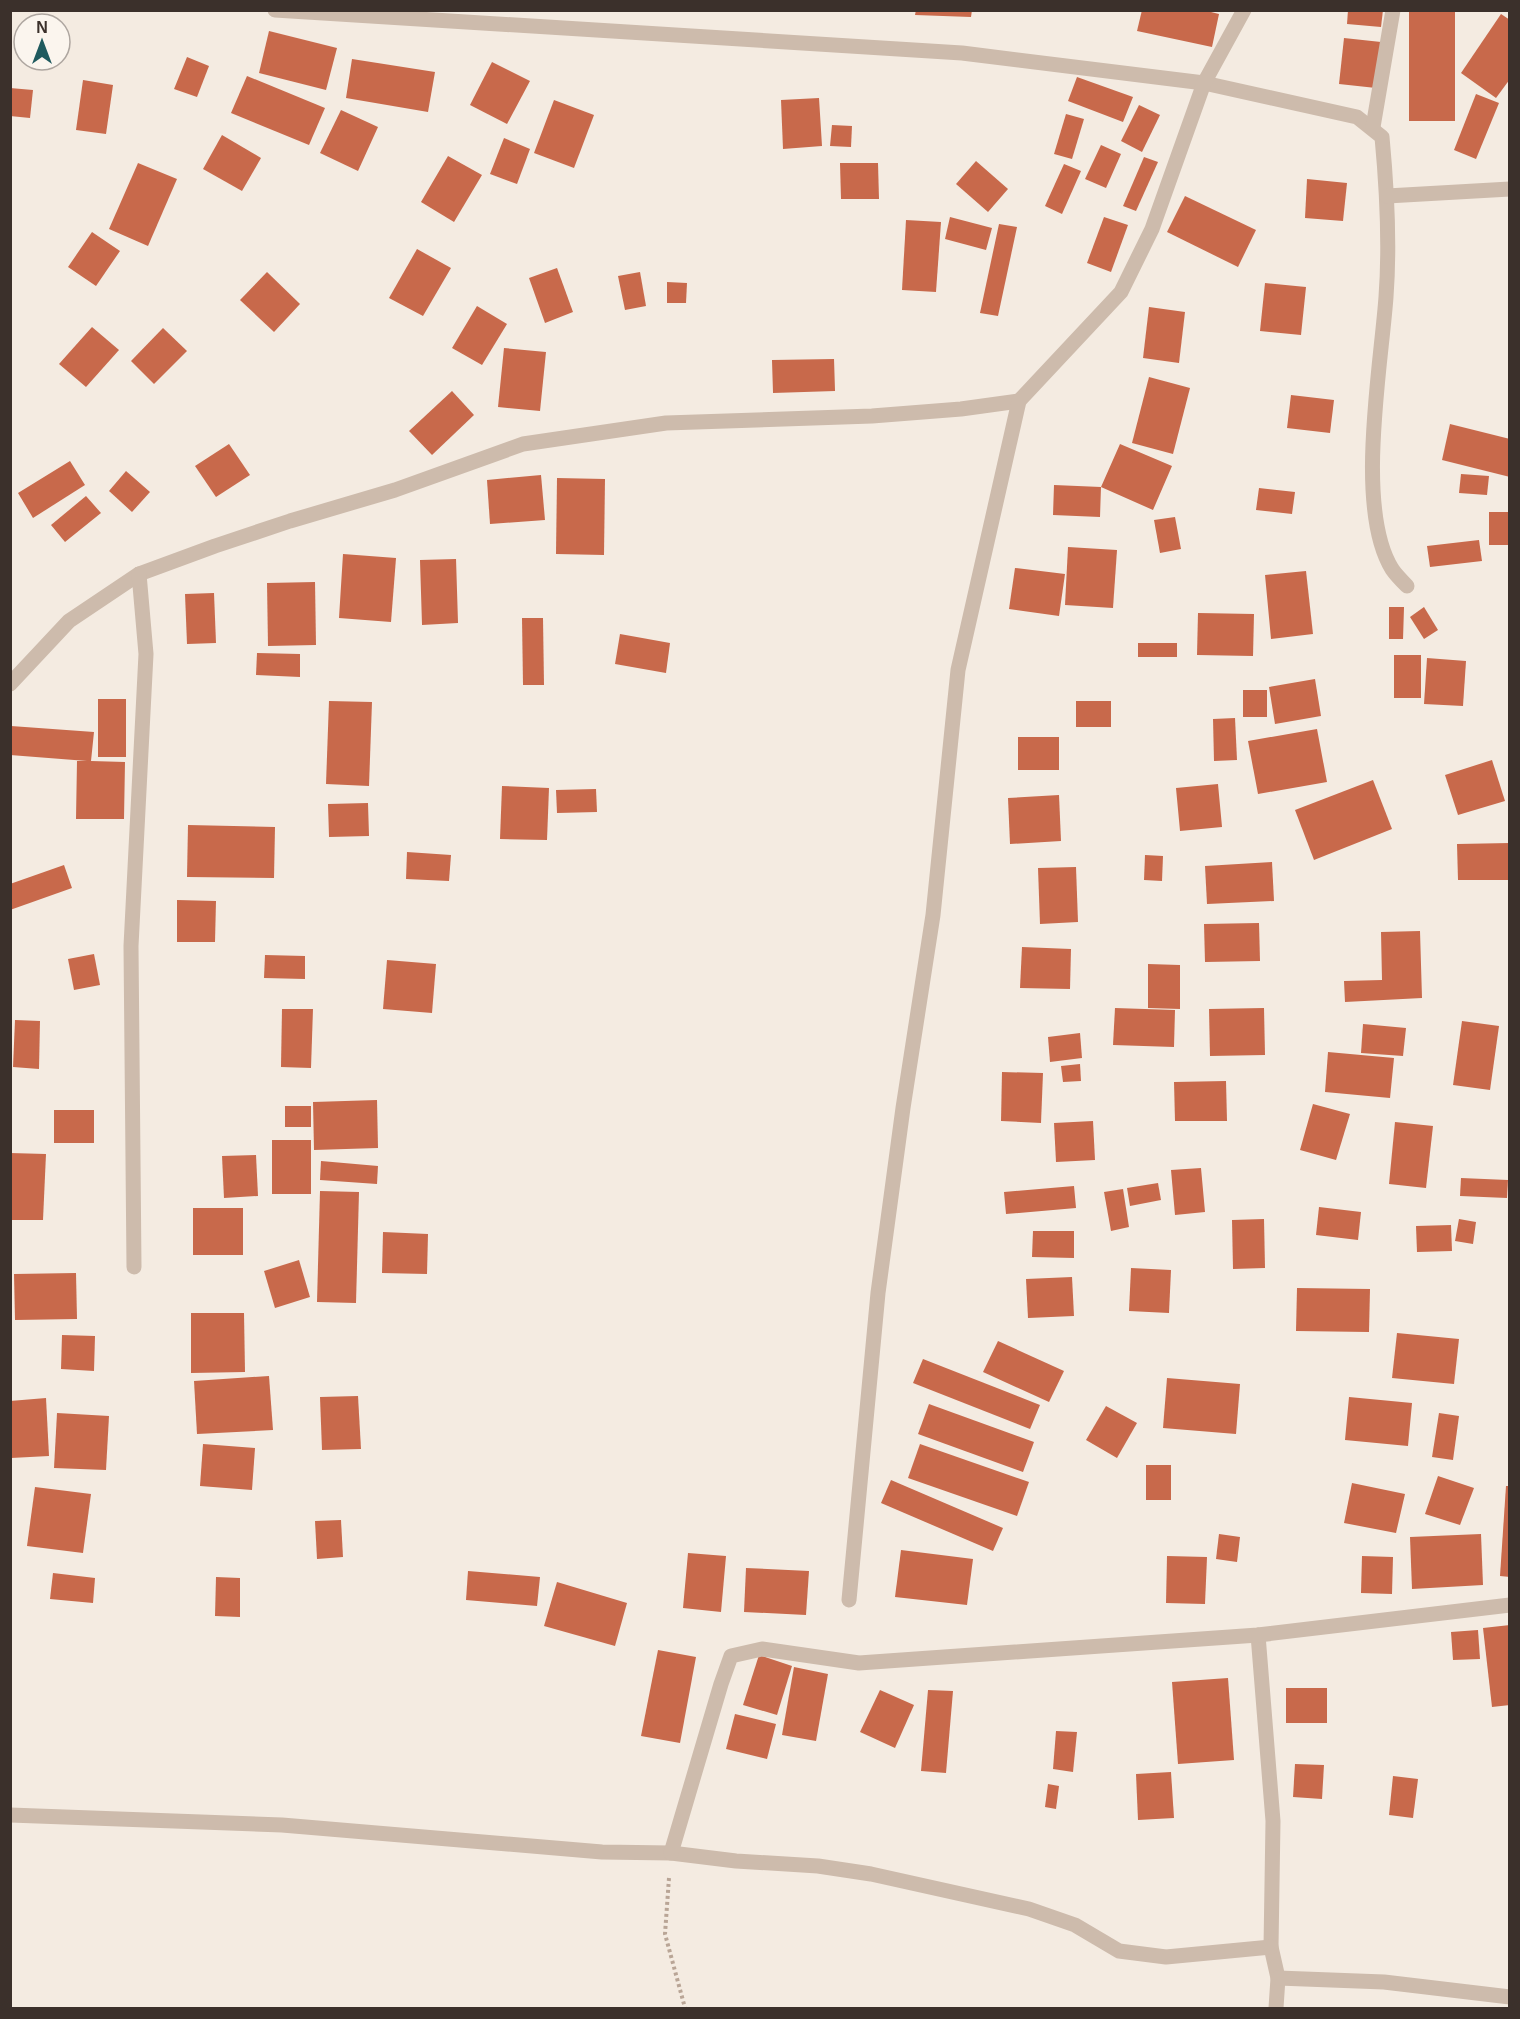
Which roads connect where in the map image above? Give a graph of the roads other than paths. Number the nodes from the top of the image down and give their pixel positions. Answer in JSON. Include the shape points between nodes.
{"nodes":[{"id":1,"x":275,"y":10,"type":"edge"},
{"id":2,"x":1244,"y":10,"type":"edge"},
{"id":3,"x":1393,"y":10,"type":"edge"},
{"id":4,"x":1204,"y":83,"type":"junction"},
{"id":5,"x":1372,"y":128,"type":"junction"},
{"id":6,"x":1509,"y":189,"type":"edge"},
{"id":7,"x":1388,"y":196,"type":"junction"},
{"id":8,"x":1019,"y":401,"type":"junction"},
{"id":9,"x":139,"y":574,"type":"junction"},
{"id":10,"x":1407,"y":586,"type":"dead end"},
{"id":11,"x":10,"y":684,"type":"edge"},
{"id":12,"x":134,"y":1267,"type":"dead end"},
{"id":13,"x":849,"y":1600,"type":"dead end"},
{"id":14,"x":1509,"y":1605,"type":"edge"},
{"id":15,"x":1258,"y":1635,"type":"junction"},
{"id":16,"x":10,"y":1815,"type":"edge"},
{"id":17,"x":671,"y":1853,"type":"junction"},
{"id":18,"x":1271,"y":1947,"type":"junction"},
{"id":19,"x":1278,"y":1978,"type":"junction"},
{"id":20,"x":1509,"y":1997,"type":"edge"},
{"id":21,"x":1276,"y":2008,"type":"edge"}],
"edges":[{"from":1,"to":4,"type":"street","via":[[962,53]]},
{"from":2,"to":4,"type":"street"},
{"from":3,"to":5,"type":"street"},
{"from":4,"to":5,"type":"street","via":[[1357,117]]},
{"from":4,"to":8,"type":"street","via":[[1152,229],[1120,292]]},
{"from":5,"to":7,"type":"street","via":[[1382,137]]},
{"from":6,"to":7,"type":"street"},
{"from":7,"to":10,"type":"street","via":[[1386,297],[1377,370],[1375,505],[1384,553],[1392,570]]},
{"from":8,"to":9,"type":"street","via":[[872,416],[666,423],[523,444]]},
{"from":8,"to":13,"type":"street","via":[[958,670],[933,915],[878,1293]]},
{"from":9,"to":11,"type":"street","via":[[69,621]]},
{"from":9,"to":12,"type":"street","via":[[146,654],[131,946]]},
{"from":14,"to":15,"type":"street"},
{"from":15,"to":17,"type":"street","via":[[859,1663],[762,1649],[731,1656]]},
{"from":15,"to":18,"type":"street","via":[[1273,1821]]},
{"from":16,"to":17,"type":"street","via":[[282,1825],[602,1852]]},
{"from":17,"to":18,"type":"street","via":[[871,1874],[1018,1906],[1075,1925],[1119,1951],[1166,1957]]},
{"from":18,"to":19,"type":"street"},
{"from":19,"to":20,"type":"street","via":[[1384,1982]]},
{"from":19,"to":21,"type":"street"}]}
